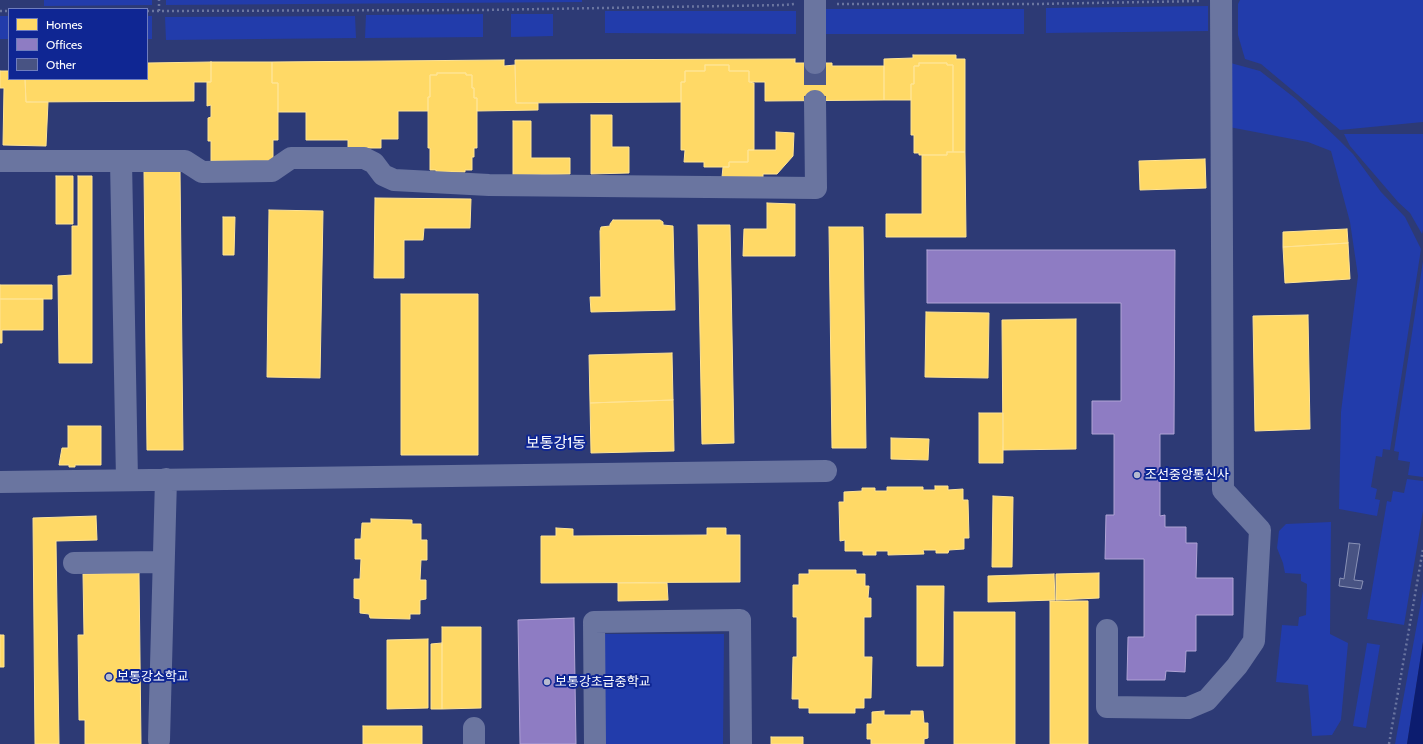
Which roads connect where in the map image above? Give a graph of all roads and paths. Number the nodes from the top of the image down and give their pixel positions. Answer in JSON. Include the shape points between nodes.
{"nodes":[{"id":1,"x":159,"y":0,"type":"edge"},
{"id":2,"x":1213,"y":0,"type":"edge"},
{"id":3,"x":815,"y":2,"type":"edge"},
{"id":4,"x":148,"y":11,"type":"edge"},
{"id":5,"x":159,"y":11,"type":"junction"},
{"id":6,"x":815,"y":63,"type":"tunnel mouth"},
{"id":7,"x":815,"y":101,"type":"tunnel mouth"},
{"id":8,"x":0,"y":161,"type":"edge"},
{"id":9,"x":121,"y":161,"type":"junction"},
{"id":10,"x":826,"y":471,"type":"dead end"},
{"id":11,"x":166,"y":479,"type":"junction"},
{"id":12,"x":127,"y":480,"type":"junction"},
{"id":13,"x":0,"y":482,"type":"edge"},
{"id":14,"x":1423,"y":549,"type":"edge"},
{"id":15,"x":164,"y":562,"type":"junction"},
{"id":16,"x":74,"y":563,"type":"dead end"},
{"id":17,"x":1107,"y":630,"type":"dead end"},
{"id":18,"x":159,"y":740,"type":"dead end"},
{"id":19,"x":595,"y":744,"type":"edge"},
{"id":20,"x":741,"y":744,"type":"edge"},
{"id":21,"x":1389,"y":744,"type":"edge"}],
"edges":[{"from":1,"to":5,"type":"path"},
{"from":2,"to":3,"type":"path","via":[[1036,4]]},
{"from":2,"to":17,"type":"street","via":[[1223,490],[1260,530],[1254,641],[1207,700],[1188,708],[1107,707]]},
{"from":3,"to":5,"type":"path","via":[[476,10]]},
{"from":3,"to":6,"type":"street"},
{"from":4,"to":5,"type":"path"},
{"from":7,"to":9,"type":"street","via":[[816,188],[489,185],[394,180],[383,175],[374,163],[364,158],[291,158],[272,171],[202,172],[185,161]]},
{"from":8,"to":9,"type":"street"},
{"from":9,"to":12,"type":"street"},
{"from":10,"to":11,"type":"street"},
{"from":11,"to":12,"type":"street"},
{"from":11,"to":15,"type":"street"},
{"from":12,"to":13,"type":"street"},
{"from":14,"to":21,"type":"path"},
{"from":15,"to":16,"type":"street"},
{"from":15,"to":18,"type":"street"},
{"from":19,"to":20,"type":"street","via":[[594,622],[740,620]]}]}
